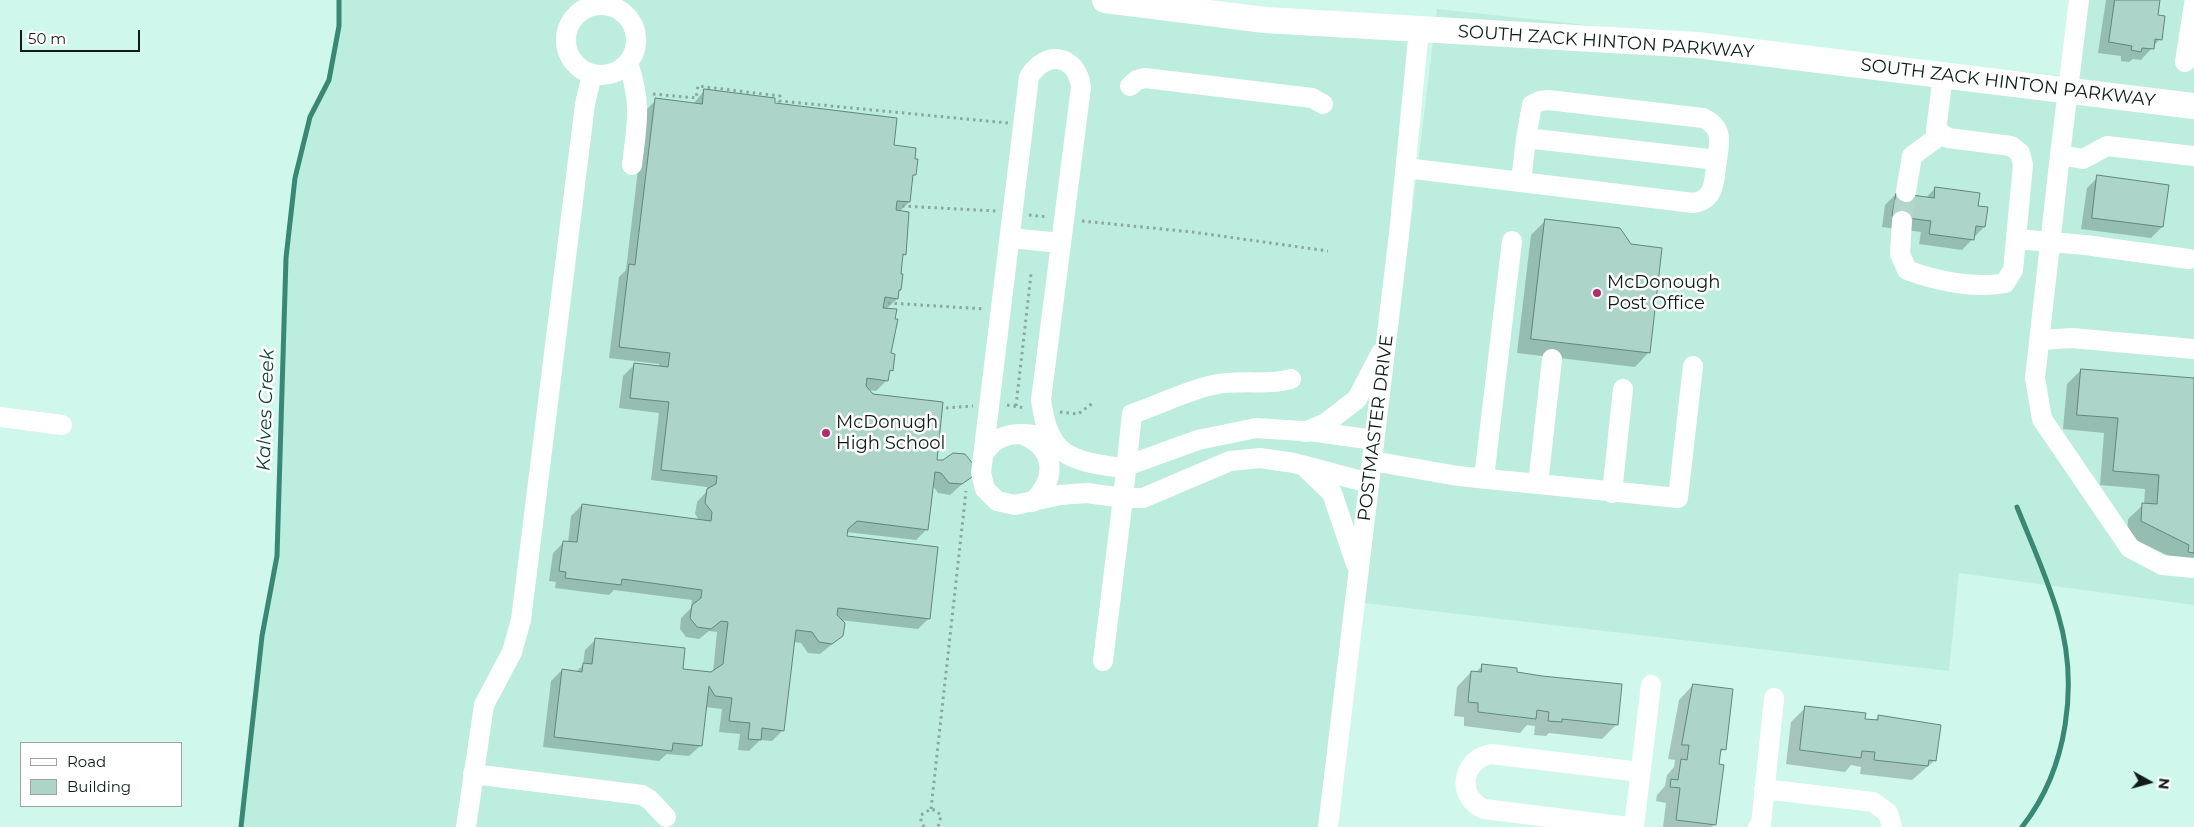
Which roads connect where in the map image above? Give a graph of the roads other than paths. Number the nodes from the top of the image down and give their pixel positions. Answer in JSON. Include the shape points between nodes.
{"nodes":[{"id":1,"x":1105,"y":0,"type":"edge"},
{"id":2,"x":2079,"y":0,"type":"edge"},
{"id":3,"x":2194,"y":4,"type":"edge"},
{"id":4,"x":1420,"y":29,"type":"junction"},
{"id":5,"x":2185,"y":62,"type":"dead end"},
{"id":6,"x":628,"y":63,"type":"junction"},
{"id":7,"x":592,"y":74,"type":"junction"},
{"id":8,"x":1942,"y":76,"type":"junction"},
{"id":9,"x":1130,"y":86,"type":"dead end"},
{"id":10,"x":2068,"y":90,"type":"junction"},
{"id":11,"x":1322,"y":104,"type":"dead end"},
{"id":12,"x":2194,"y":106,"type":"edge"},
{"id":13,"x":1942,"y":134,"type":"junction"},
{"id":14,"x":1526,"y":138,"type":"junction"},
{"id":15,"x":2060,"y":155,"type":"junction"},
{"id":16,"x":2194,"y":156,"type":"edge"},
{"id":17,"x":1717,"y":160,"type":"junction"},
{"id":18,"x":632,"y":165,"type":"dead end"},
{"id":19,"x":1406,"y":168,"type":"junction"},
{"id":20,"x":1521,"y":182,"type":"junction"},
{"id":21,"x":1906,"y":192,"type":"tunnel mouth"},
{"id":22,"x":1902,"y":221,"type":"tunnel mouth"},
{"id":23,"x":1010,"y":238,"type":"junction"},
{"id":24,"x":2016,"y":239,"type":"junction"},
{"id":25,"x":1512,"y":240,"type":"dead end"},
{"id":26,"x":2050,"y":242,"type":"junction"},
{"id":27,"x":1061,"y":243,"type":"junction"},
{"id":28,"x":2189,"y":259,"type":"dead end"},
{"id":29,"x":2040,"y":340,"type":"junction"},
{"id":30,"x":1386,"y":342,"type":"junction"},
{"id":31,"x":2194,"y":349,"type":"edge"},
{"id":32,"x":1552,"y":360,"type":"dead end"},
{"id":33,"x":1693,"y":366,"type":"dead end"},
{"id":34,"x":1291,"y":379,"type":"dead end"},
{"id":35,"x":1623,"y":389,"type":"dead end"},
{"id":36,"x":0,"y":418,"type":"edge"},
{"id":37,"x":62,"y":425,"type":"dead end"},
{"id":38,"x":1305,"y":432,"type":"junction"},
{"id":39,"x":1050,"y":436,"type":"junction"},
{"id":40,"x":1374,"y":440,"type":"junction"},
{"id":41,"x":983,"y":456,"type":"junction"},
{"id":42,"x":1372,"y":461,"type":"junction"},
{"id":43,"x":1126,"y":466,"type":"junction"},
{"id":44,"x":1305,"y":466,"type":"junction"},
{"id":45,"x":1484,"y":478,"type":"junction"},
{"id":46,"x":1369,"y":482,"type":"junction"},
{"id":47,"x":1538,"y":484,"type":"junction"},
{"id":48,"x":1612,"y":493,"type":"junction"},
{"id":49,"x":1123,"y":498,"type":"junction"},
{"id":50,"x":1033,"y":502,"type":"junction"},
{"id":51,"x":2194,"y":568,"type":"edge"},
{"id":52,"x":1358,"y":573,"type":"junction"},
{"id":53,"x":1103,"y":661,"type":"dead end"},
{"id":54,"x":1651,"y":685,"type":"dead end"},
{"id":55,"x":1774,"y":698,"type":"dead end"},
{"id":56,"x":1640,"y":772,"type":"junction"},
{"id":57,"x":473,"y":774,"type":"junction"},
{"id":58,"x":1764,"y":789,"type":"junction"},
{"id":59,"x":666,"y":817,"type":"dead end"},
{"id":60,"x":1765,"y":826,"type":"edge"},
{"id":61,"x":466,"y":827,"type":"edge"},
{"id":62,"x":1328,"y":827,"type":"edge"},
{"id":63,"x":1628,"y":827,"type":"edge"},
{"id":64,"x":1634,"y":827,"type":"edge"},
{"id":65,"x":1892,"y":827,"type":"edge"}],
"edges":[{"from":1,"to":4,"type":"main road","name":"SOUTH ZACK HINTON PARKWAY","via":[[1265,20]]},
{"from":2,"to":10,"type":"street"},
{"from":3,"to":5,"type":"street"},
{"from":4,"to":8,"type":"main road","name":"SOUTH ZACK HINTON PARKWAY","via":[[1697,45]]},
{"from":4,"to":19,"type":"street","name":"POSTMASTER DRIVE"},
{"from":6,"to":7,"type":"street","via":[[611,74]]},
{"from":6,"to":7,"type":"street","via":[[636,38],[628,19],[613,7],[589,7],[572,20],[566,42],[573,62]]},
{"from":6,"to":18,"type":"street","via":[[639,108]]},
{"from":7,"to":57,"type":"street","via":[[585,104],[521,620],[512,652],[484,705]]},
{"from":8,"to":10,"type":"main road","name":"SOUTH ZACK HINTON PARKWAY"},
{"from":8,"to":13,"type":"street","via":[[1936,130]]},
{"from":9,"to":11,"type":"street","via":[[1145,78],[1312,98]]},
{"from":10,"to":12,"type":"main road","name":"SOUTH ZACK HINTON PARKWAY"},
{"from":10,"to":15,"type":"street"},
{"from":13,"to":21,"type":"street","via":[[1912,156]]},
{"from":13,"to":24,"type":"street","via":[[1948,138],[2011,146],[2020,153],[2022,165]]},
{"from":14,"to":17,"type":"street"},
{"from":14,"to":17,"type":"street","via":[[1532,105],[1548,100],[1703,118],[1718,129]]},
{"from":14,"to":20,"type":"street"},
{"from":15,"to":16,"type":"street","via":[[2083,159],[2108,146]]},
{"from":15,"to":26,"type":"street"},
{"from":17,"to":20,"type":"street","via":[[1709,198],[1694,203]]},
{"from":19,"to":20,"type":"street"},
{"from":19,"to":30,"type":"street","name":"POSTMASTER DRIVE"},
{"from":22,"to":24,"type":"street","via":[[1900,254],[1907,270],[1927,278],[1990,286],[2005,283],[2013,270]]},
{"from":23,"to":27,"type":"street"},
{"from":23,"to":27,"type":"street","via":[[1029,76],[1046,60],[1059,60],[1072,64],[1080,74],[1081,87]]},
{"from":23,"to":41,"type":"street"},
{"from":24,"to":26,"type":"street"},
{"from":25,"to":45,"type":"street"},
{"from":26,"to":28,"type":"street"},
{"from":26,"to":29,"type":"street"},
{"from":27,"to":39,"type":"street","via":[[1041,400]]},
{"from":29,"to":31,"type":"street","via":[[2072,338]]},
{"from":29,"to":51,"type":"street","via":[[2035,378],[2042,419],[2130,548],[2162,565]]},
{"from":30,"to":38,"type":"street","via":[[1357,398],[1326,423]]},
{"from":30,"to":40,"type":"street","name":"POSTMASTER DRIVE"},
{"from":32,"to":47,"type":"street"},
{"from":33,"to":48,"type":"street","via":[[1678,498]]},
{"from":34,"to":43,"type":"street","via":[[1215,384],[1132,414]]},
{"from":35,"to":48,"type":"street"},
{"from":36,"to":37,"type":"street"},
{"from":38,"to":40,"type":"street"},
{"from":38,"to":43,"type":"street","via":[[1256,428],[1198,440]]},
{"from":39,"to":41,"type":"street","via":[[1006,436],[988,446]]},
{"from":39,"to":43,"type":"street","via":[[1079,461]]},
{"from":39,"to":50,"type":"street","via":[[1050,476],[1047,486]]},
{"from":40,"to":42,"type":"street","name":"POSTMASTER DRIVE"},
{"from":41,"to":50,"type":"street","via":[[981,473],[985,489],[997,501],[1015,505]]},
{"from":42,"to":45,"type":"street"},
{"from":42,"to":46,"type":"street","name":"POSTMASTER DRIVE"},
{"from":43,"to":49,"type":"street"},
{"from":44,"to":46,"type":"street"},
{"from":44,"to":49,"type":"street","via":[[1260,458],[1230,461],[1143,498]]},
{"from":44,"to":52,"type":"street","via":[[1332,493]]},
{"from":45,"to":47,"type":"street"},
{"from":46,"to":52,"type":"street","name":"POSTMASTER DRIVE"},
{"from":47,"to":48,"type":"street"},
{"from":49,"to":50,"type":"street","via":[[1087,493]]},
{"from":49,"to":53,"type":"street"},
{"from":52,"to":62,"type":"street","name":"POSTMASTER DRIVE"},
{"from":54,"to":56,"type":"street"},
{"from":55,"to":58,"type":"street"},
{"from":56,"to":63,"type":"street","via":[[1491,754],[1476,760],[1465,777],[1469,798],[1484,810]]},
{"from":56,"to":64,"type":"street"},
{"from":57,"to":59,"type":"street","via":[[642,795]]},
{"from":57,"to":61,"type":"street"},
{"from":58,"to":60,"type":"street"},
{"from":58,"to":65,"type":"street","via":[[1870,802],[1884,809]]}]}
